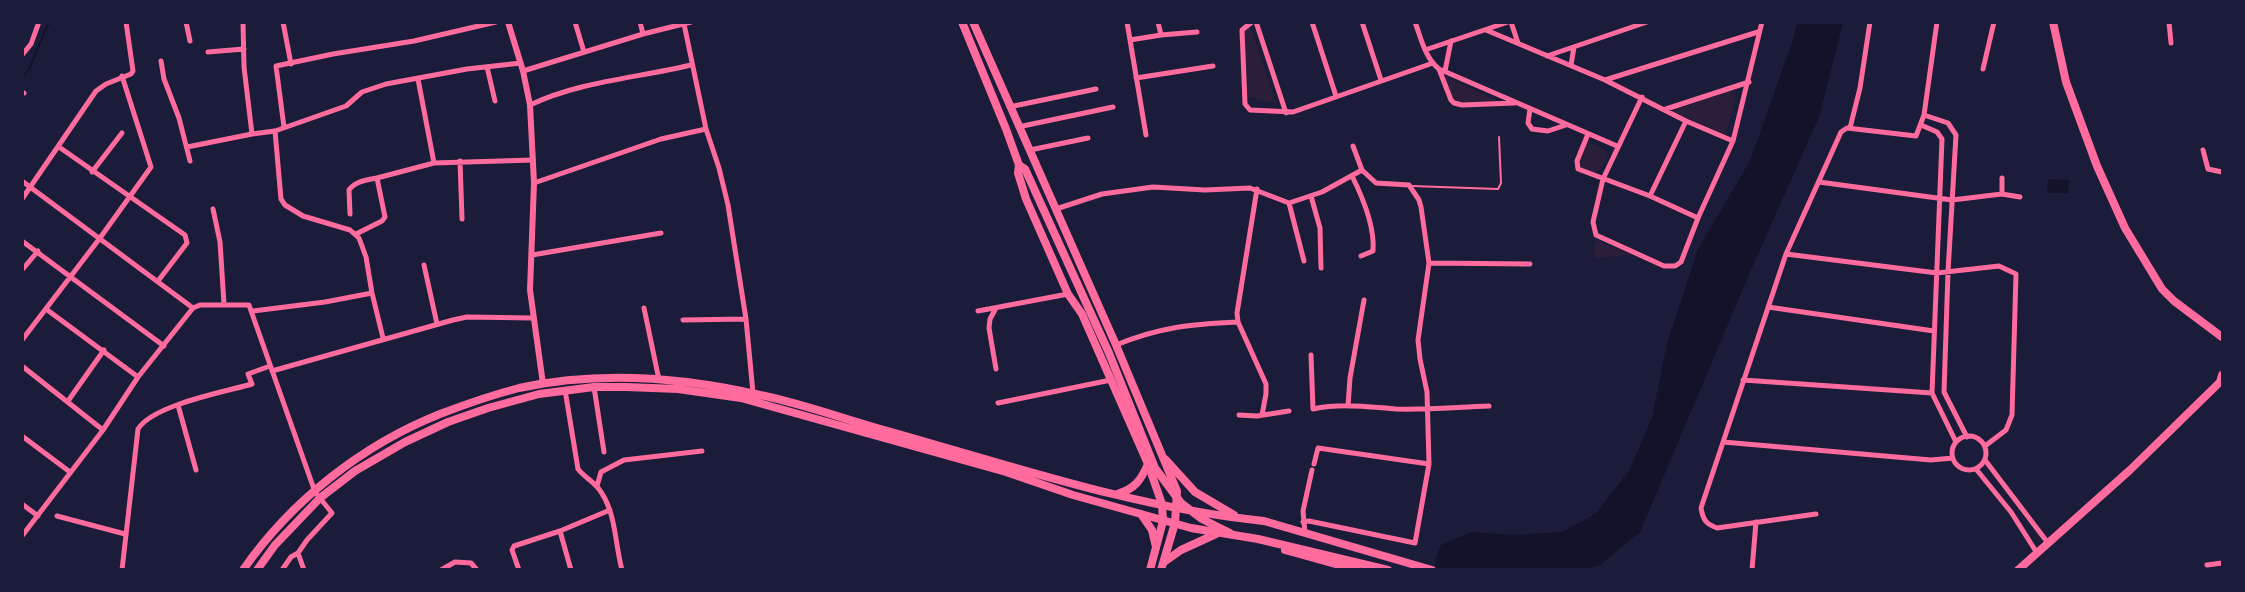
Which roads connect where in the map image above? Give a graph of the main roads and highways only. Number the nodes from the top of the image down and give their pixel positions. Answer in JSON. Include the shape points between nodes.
{"nodes":[{"id":1,"x":962,"y":22,"type":"edge"},
{"id":2,"x":973,"y":22,"type":"edge"},
{"id":3,"x":2053,"y":22,"type":"edge"},
{"id":4,"x":1019,"y":165,"type":"junction"},
{"id":5,"x":2220,"y":336,"type":"edge"},
{"id":6,"x":2223,"y":375,"type":"edge"},
{"id":7,"x":1164,"y":457,"type":"junction"},
{"id":8,"x":1147,"y":460,"type":"junction"},
{"id":9,"x":318,"y":495,"type":"junction"},
{"id":10,"x":1114,"y":495,"type":"junction"},
{"id":11,"x":1162,"y":504,"type":"junction"},
{"id":12,"x":1177,"y":507,"type":"junction"},
{"id":13,"x":1141,"y":514,"type":"junction"},
{"id":14,"x":1240,"y":518,"type":"junction"},
{"id":15,"x":1162,"y":521,"type":"junction"},
{"id":16,"x":1175,"y":523,"type":"junction"},
{"id":17,"x":1216,"y":534,"type":"junction"},
{"id":18,"x":1156,"y":547,"type":"junction"},
{"id":19,"x":1162,"y":566,"type":"edge"},
{"id":20,"x":243,"y":570,"type":"edge"},
{"id":21,"x":257,"y":570,"type":"edge"},
{"id":22,"x":1150,"y":570,"type":"edge"},
{"id":23,"x":1357,"y":570,"type":"edge"},
{"id":24,"x":1388,"y":570,"type":"edge"},
{"id":25,"x":1432,"y":570,"type":"edge"},
{"id":26,"x":2018,"y":570,"type":"edge"}],
"edges":[{"from":1,"to":4,"type":"main road"},
{"from":2,"to":7,"type":"main road"},
{"from":3,"to":5,"type":"main road","via":[[2066,82],[2125,228],[2162,289]]},
{"from":4,"to":8,"type":"main road","via":[[1017,173],[1026,199]]},
{"from":4,"to":23,"type":"highway","via":[[1025,169],[1095,321],[1139,431],[1165,483],[1181,502],[1224,531]]},
{"from":6,"to":26,"type":"main road","via":[[2144,456]]},
{"from":7,"to":8,"type":"main road"},
{"from":7,"to":12,"type":"main road","via":[[1177,491]]},
{"from":7,"to":14,"type":"highway","via":[[1195,492]]},
{"from":8,"to":10,"type":"highway","via":[[1137,485]]},
{"from":8,"to":11,"type":"main road"},
{"from":9,"to":10,"type":"highway","via":[[340,471],[416,424],[494,395],[543,384],[596,379],[659,380],[753,393]]},
{"from":9,"to":13,"type":"highway","via":[[427,431],[488,408],[594,387],[678,389],[741,398]]},
{"from":9,"to":20,"type":"highway","via":[[270,534]]},
{"from":9,"to":21,"type":"highway"},
{"from":10,"to":11,"type":"highway"},
{"from":11,"to":12,"type":"highway"},
{"from":11,"to":15,"type":"main road"},
{"from":12,"to":14,"type":"highway"},
{"from":12,"to":16,"type":"main road"},
{"from":13,"to":15,"type":"highway"},
{"from":13,"to":18,"type":"highway","via":[[1152,530]]},
{"from":14,"to":25,"type":"highway","via":[[1264,521]]},
{"from":15,"to":16,"type":"highway"},
{"from":15,"to":18,"type":"main road"},
{"from":16,"to":17,"type":"highway"},
{"from":16,"to":19,"type":"main road"},
{"from":17,"to":19,"type":"highway","via":[[1181,549]]},
{"from":17,"to":24,"type":"highway","via":[[1258,539]]},
{"from":18,"to":22,"type":"main road"}]}
